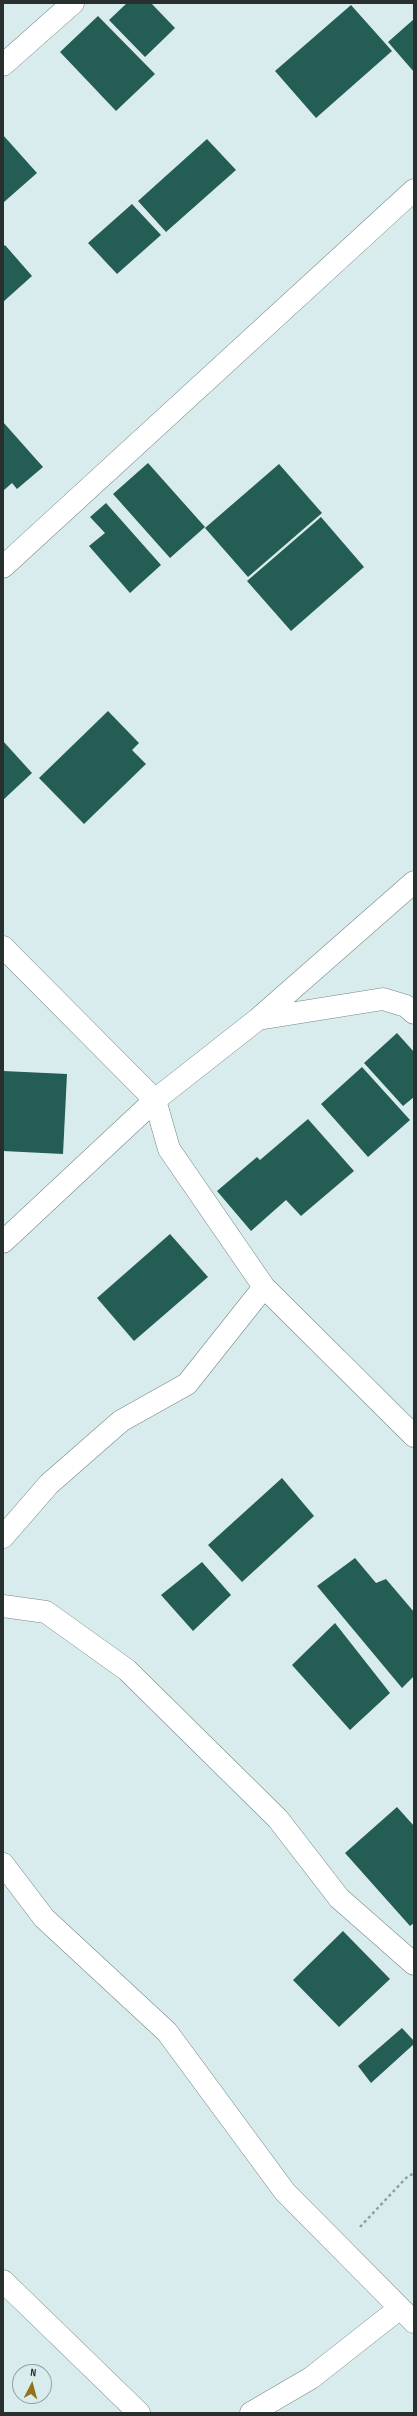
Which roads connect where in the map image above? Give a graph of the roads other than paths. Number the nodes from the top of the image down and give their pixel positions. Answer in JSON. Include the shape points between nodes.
{"nodes":[{"id":1,"x":72,"y":3,"type":"edge"},
{"id":2,"x":3,"y":65,"type":"edge"},
{"id":3,"x":414,"y":190,"type":"edge"},
{"id":4,"x":3,"y":567,"type":"edge"},
{"id":5,"x":414,"y":882,"type":"edge"},
{"id":6,"x":3,"y":947,"type":"edge"},
{"id":7,"x":414,"y":1013,"type":"edge"},
{"id":8,"x":258,"y":1019,"type":"junction"},
{"id":9,"x":155,"y":1100,"type":"junction"},
{"id":10,"x":3,"y":1242,"type":"edge"},
{"id":11,"x":264,"y":1287,"type":"junction"},
{"id":12,"x":414,"y":1436,"type":"edge"},
{"id":13,"x":3,"y":1537,"type":"edge"},
{"id":14,"x":3,"y":1606,"type":"edge"},
{"id":15,"x":3,"y":1864,"type":"edge"},
{"id":16,"x":414,"y":1964,"type":"edge"},
{"id":17,"x":3,"y":2281,"type":"edge"},
{"id":18,"x":407,"y":2315,"type":"edge"},
{"id":19,"x":139,"y":2413,"type":"edge"},
{"id":20,"x":250,"y":2413,"type":"edge"}],
"edges":[{"from":1,"to":2,"type":"street"},
{"from":3,"to":4,"type":"street"},
{"from":5,"to":8,"type":"street"},
{"from":6,"to":9,"type":"street"},
{"from":7,"to":8,"type":"street","via":[[406,1006],[383,999]]},
{"from":8,"to":9,"type":"street"},
{"from":9,"to":10,"type":"street"},
{"from":9,"to":11,"type":"street","via":[[169,1149]]},
{"from":11,"to":12,"type":"street"},
{"from":11,"to":13,"type":"street","via":[[188,1384],[121,1421],[49,1484]]},
{"from":14,"to":16,"type":"street","via":[[46,1612],[127,1670],[278,1819],[339,1898]]},
{"from":15,"to":18,"type":"street","via":[[44,1918],[167,2032],[284,2192]]},
{"from":17,"to":19,"type":"street"},
{"from":18,"to":20,"type":"street","via":[[311,2378]]}]}
